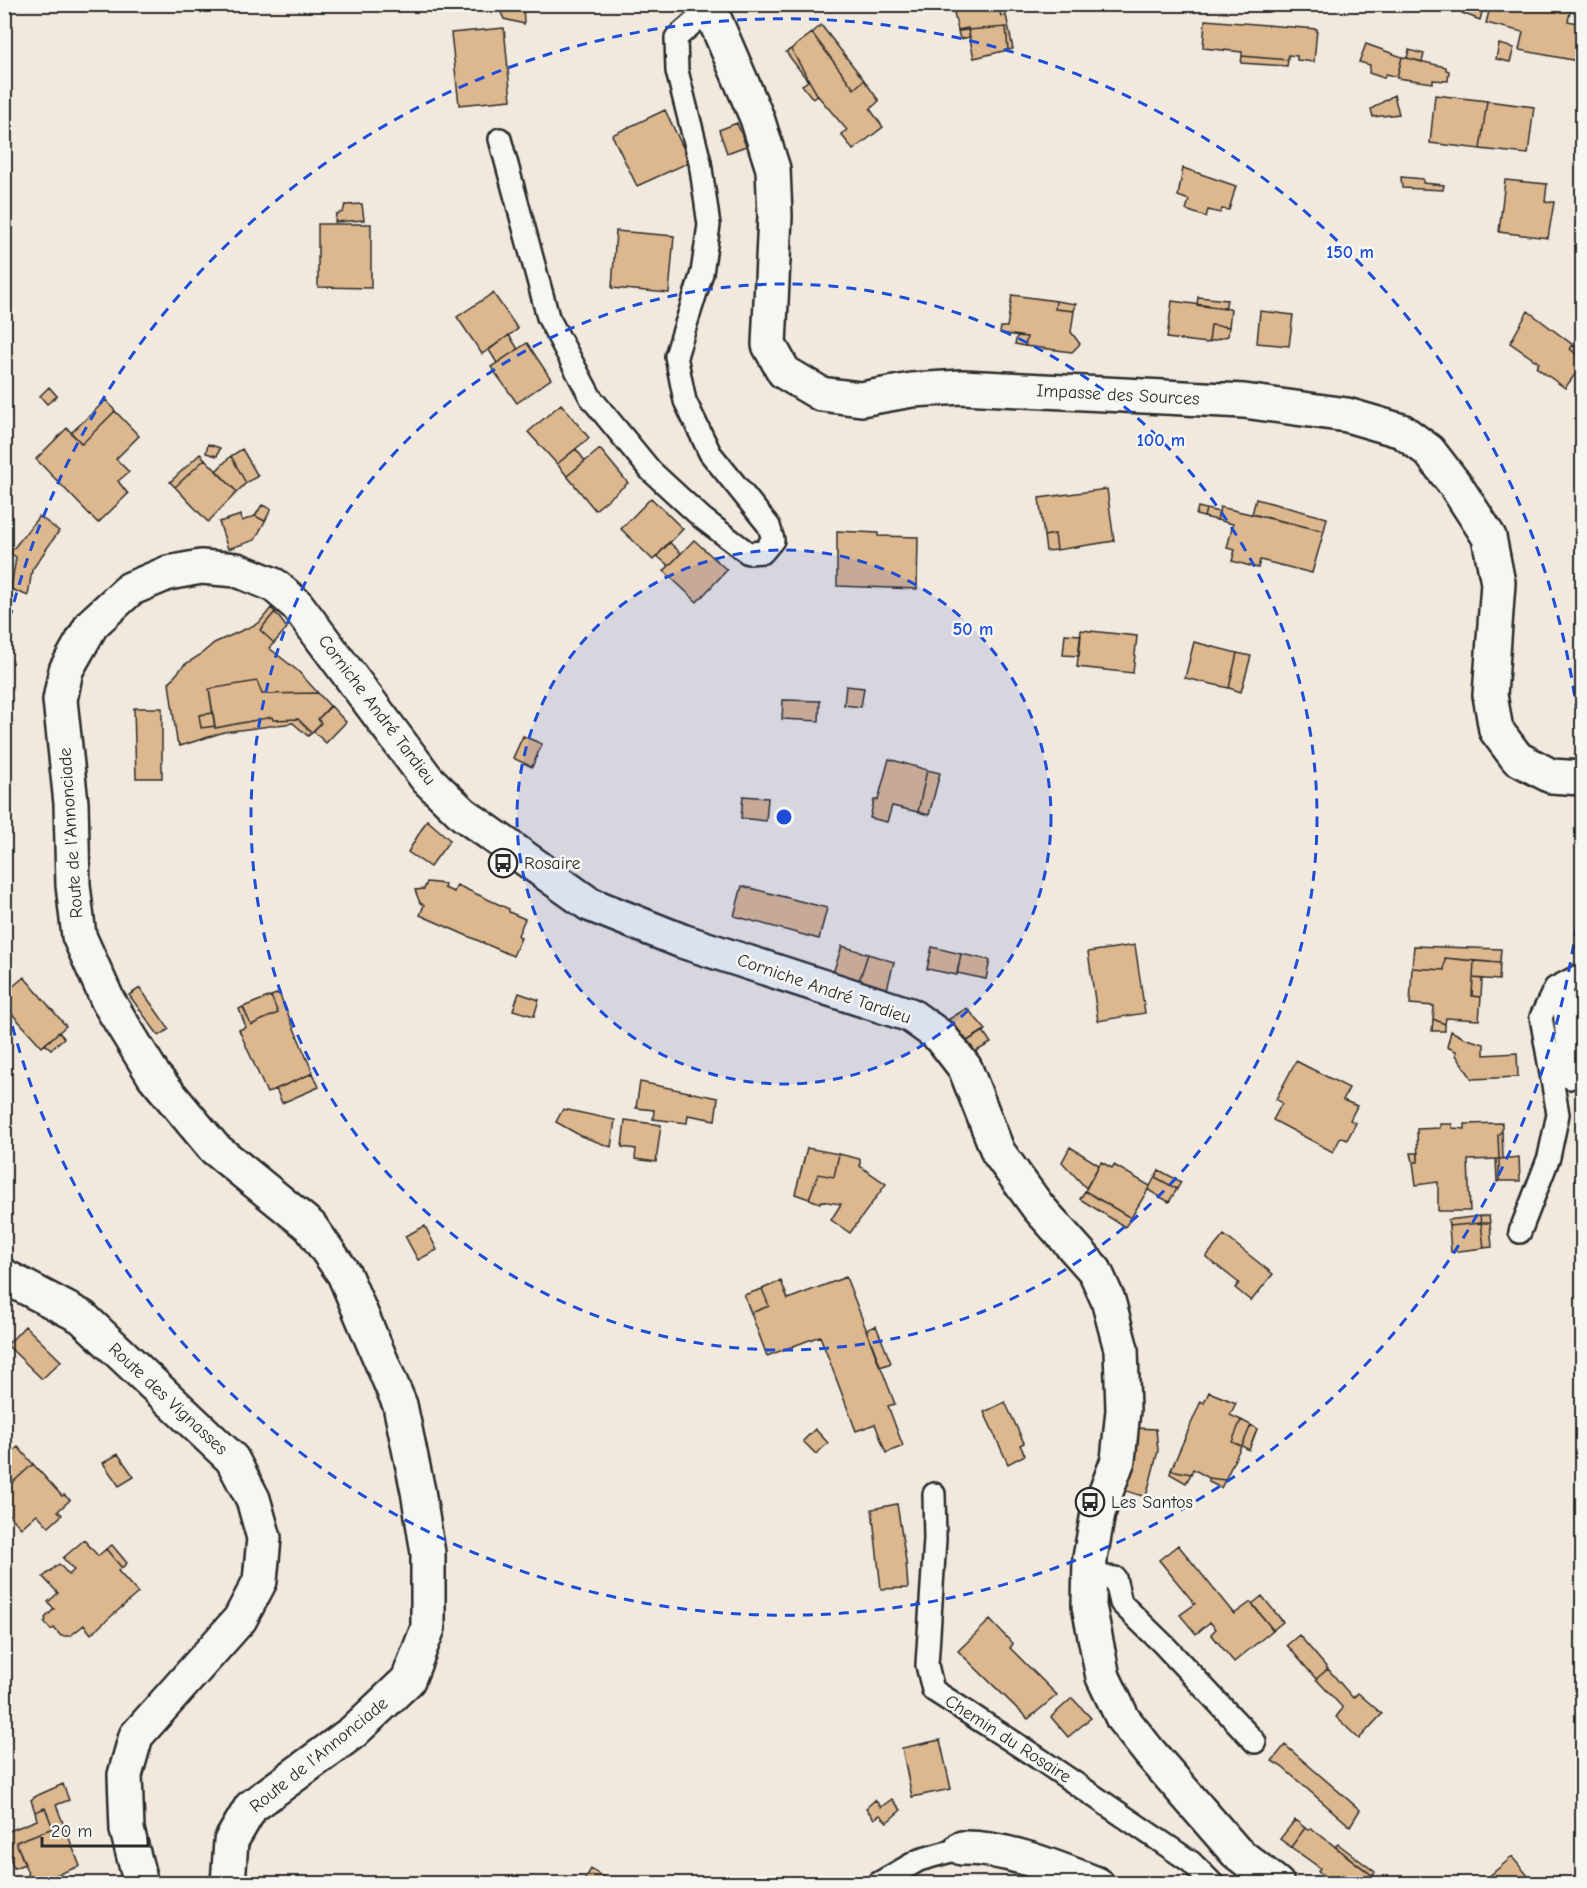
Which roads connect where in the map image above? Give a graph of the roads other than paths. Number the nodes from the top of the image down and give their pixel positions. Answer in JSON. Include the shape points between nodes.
{"nodes":[{"id":1,"x":709,"y":7,"type":"edge"},
{"id":2,"x":500,"y":139,"type":"dead end"},
{"id":3,"x":274,"y":585,"type":"joint"},
{"id":4,"x":1582,"y":778,"type":"edge"},
{"id":5,"x":1582,"y":974,"type":"edge"},
{"id":6,"x":1562,"y":985,"type":"junction"},
{"id":7,"x":1570,"y":1078,"type":"dead end"},
{"id":8,"x":1520,"y":1232,"type":"dead end"},
{"id":9,"x":4,"y":1276,"type":"edge"},
{"id":10,"x":934,"y":1494,"type":"dead end"},
{"id":11,"x":1089,"y":1575,"type":"junction"},
{"id":12,"x":1255,"y":1742,"type":"dead end"},
{"id":13,"x":962,"y":1848,"type":"joint"},
{"id":14,"x":141,"y":1884,"type":"edge"},
{"id":15,"x":228,"y":1884,"type":"edge"},
{"id":16,"x":877,"y":1884,"type":"edge"},
{"id":17,"x":1096,"y":1884,"type":"edge"},
{"id":18,"x":1213,"y":1884,"type":"edge"},
{"id":19,"x":1276,"y":1884,"type":"edge"}],
"edges":[{"from":1,"to":2,"type":"lane","via":[[675,38],[677,71],[700,162],[709,225],[702,273],[676,356],[685,401],[710,453],[770,526],[773,540],[763,552],[748,553],[702,518],[651,471],[591,398],[548,317]]},
{"from":1,"to":4,"type":"street","name":"Impasse des Sources","via":[[757,118],[773,169],[776,216],[770,345],[784,372],[821,394],[861,399],[962,387],[1244,401],[1347,415],[1402,431],[1429,451],[1489,537],[1498,583],[1490,695],[1496,730],[1517,758],[1551,776]]},
{"from":3,"to":11,"type":"street","name":"Corniche André Tardieu","via":[[297,605],[427,779],[464,814],[589,904],[682,941],[910,1015],[941,1037],[965,1068],[999,1152],[1038,1207],[1095,1271],[1108,1300],[1121,1349],[1123,1410],[1118,1460],[1098,1513]]},
{"from":3,"to":15,"type":"street","name":"Route de l'Annonciade","via":[[237,570],[201,567],[168,573],[130,589],[92,624],[66,670],[60,700],[79,936],[108,1001],[154,1076],[214,1148],[310,1226],[344,1274],[400,1405],[428,1553],[428,1628],[408,1680],[353,1732],[250,1807],[231,1841]]},
{"from":5,"to":6,"type":"lane"},
{"from":6,"to":7,"type":"lane"},
{"from":6,"to":8,"type":"lane","via":[[1555,988],[1541,1017],[1558,1114],[1549,1157]]},
{"from":9,"to":14,"type":"street","name":"Route des Vignasses","via":[[82,1317],[232,1459],[253,1499],[264,1538],[260,1581],[240,1619],[136,1736],[126,1774],[127,1830]]},
{"from":10,"to":18,"type":"lane","name":"Chemin du Rosaire","via":[[927,1665],[933,1690],[1163,1842]]},
{"from":11,"to":12,"type":"lane","via":[[1115,1578],[1121,1602]]},
{"from":11,"to":19,"type":"street","name":"Corniche André Tardieu","via":[[1089,1606],[1102,1677],[1122,1719],[1236,1852]]},
{"from":13,"to":16,"type":"lane","via":[[919,1860]]},
{"from":13,"to":17,"type":"street","via":[[1016,1856]]}]}
